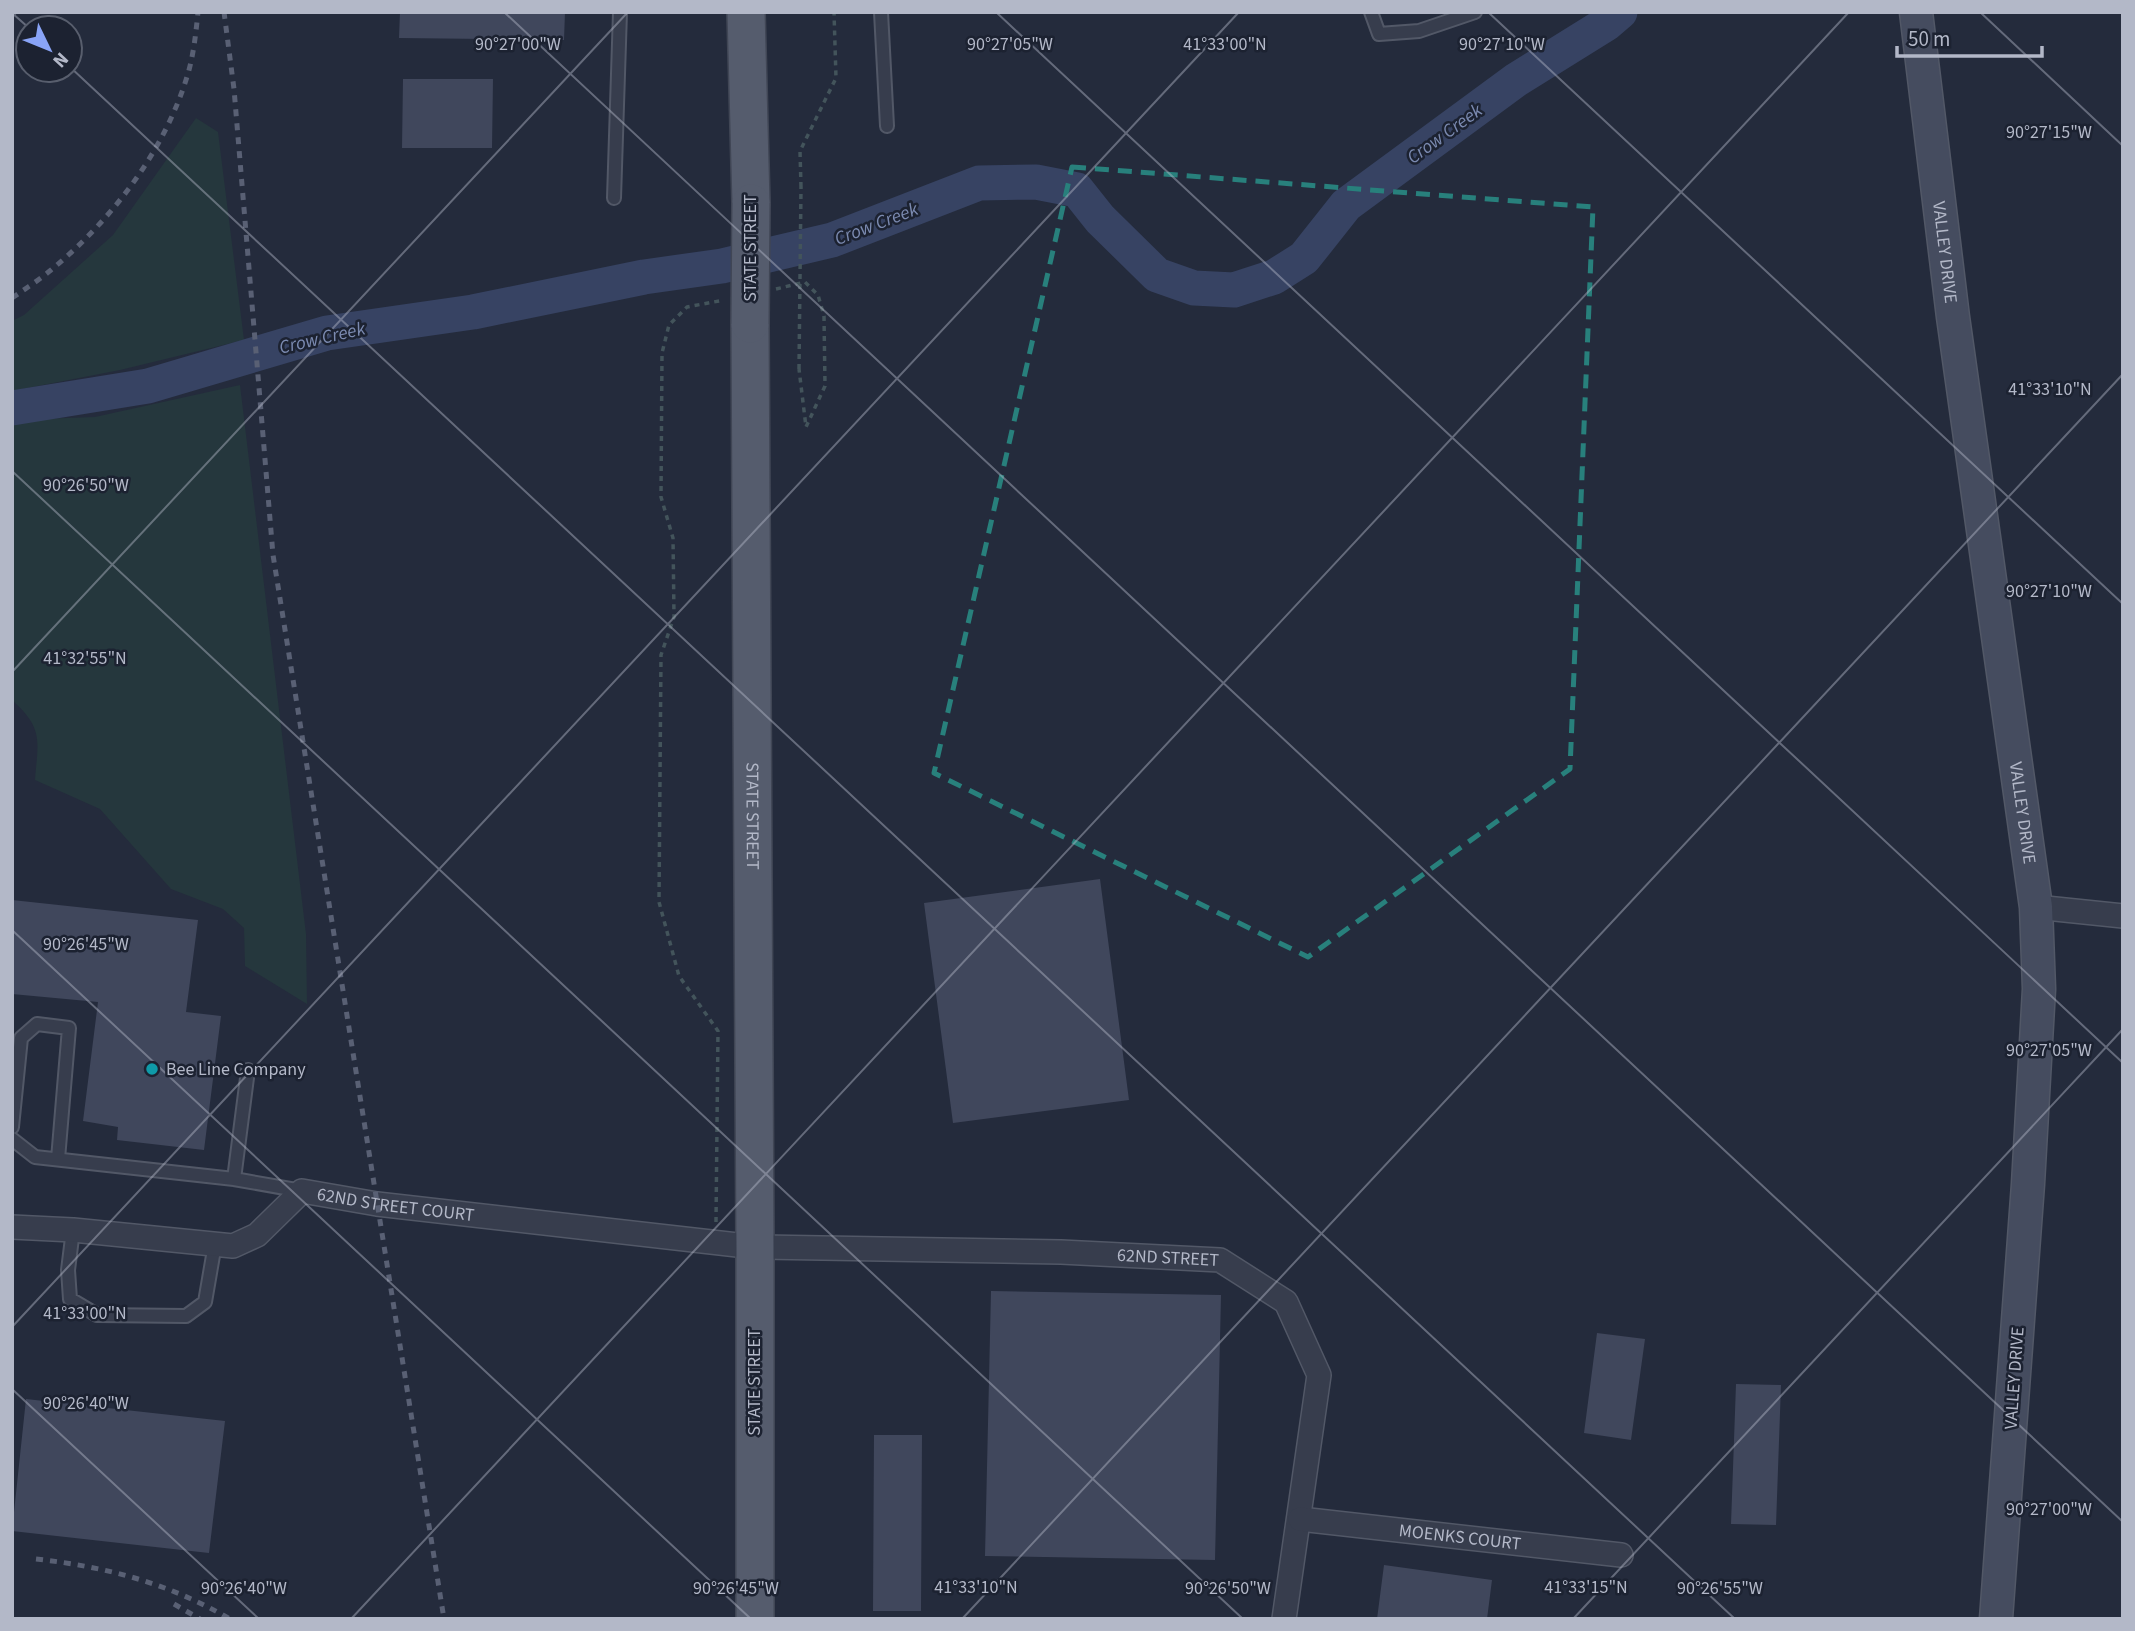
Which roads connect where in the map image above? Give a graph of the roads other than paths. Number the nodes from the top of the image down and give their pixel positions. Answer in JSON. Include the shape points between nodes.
{"nodes":[{"id":1,"x":620,"y":12,"type":"edge"},
{"id":2,"x":746,"y":12,"type":"edge"},
{"id":3,"x":881,"y":12,"type":"edge"},
{"id":4,"x":1371,"y":12,"type":"edge"},
{"id":5,"x":1475,"y":12,"type":"edge"},
{"id":6,"x":1916,"y":12,"type":"edge"},
{"id":7,"x":887,"y":126,"type":"dead end"},
{"id":8,"x":614,"y":198,"type":"dead end"},
{"id":9,"x":2036,"y":907,"type":"junction"},
{"id":10,"x":2123,"y":916,"type":"edge"},
{"id":11,"x":248,"y":1070,"type":"dead end"},
{"id":12,"x":12,"y":1127,"type":"edge"},
{"id":13,"x":12,"y":1139,"type":"edge"},
{"id":14,"x":58,"y":1159,"type":"junction"},
{"id":15,"x":234,"y":1178,"type":"junction"},
{"id":16,"x":302,"y":1191,"type":"junction"},
{"id":17,"x":12,"y":1227,"type":"edge"},
{"id":18,"x":73,"y":1230,"type":"junction"},
{"id":19,"x":215,"y":1244,"type":"junction"},
{"id":20,"x":755,"y":1247,"type":"junction"},
{"id":21,"x":1300,"y":1519,"type":"junction"},
{"id":22,"x":1621,"y":1555,"type":"dead end"},
{"id":23,"x":755,"y":1619,"type":"edge"},
{"id":24,"x":1284,"y":1619,"type":"edge"},
{"id":25,"x":1996,"y":1619,"type":"edge"}],
"edges":[{"from":1,"to":8,"type":"lane"},
{"from":2,"to":20,"type":"main road","name":"STATE STREET","bridge":true,"via":[[751,203],[738,312]]},
{"from":3,"to":7,"type":"lane"},
{"from":4,"to":5,"type":"lane","via":[[1380,34],[1419,31]]},
{"from":6,"to":9,"type":"street","name":"VALLEY DRIVE","via":[[1953,317]]},
{"from":9,"to":10,"type":"street"},
{"from":9,"to":25,"type":"street","name":"VALLEY DRIVE","via":[[2039,989]]},
{"from":11,"to":15,"type":"lane"},
{"from":12,"to":14,"type":"lane","via":[[21,1038],[37,1024],[69,1028]]},
{"from":13,"to":14,"type":"lane","via":[[35,1157]]},
{"from":14,"to":15,"type":"lane"},
{"from":15,"to":16,"type":"lane"},
{"from":16,"to":19,"type":"street","name":"62ND STREET COURT","via":[[257,1235],[233,1246]]},
{"from":16,"to":20,"type":"street","name":"62ND STREET COURT","via":[[377,1204]]},
{"from":17,"to":18,"type":"street","name":"62ND STREET COURT"},
{"from":18,"to":19,"type":"street","name":"62ND STREET COURT"},
{"from":18,"to":19,"type":"lane","via":[[70,1300],[97,1315],[186,1316],[205,1302]]},
{"from":20,"to":21,"type":"street","name":"62ND STREET","via":[[1220,1259],[1286,1302],[1319,1375]]},
{"from":20,"to":23,"type":"main road","name":"STATE STREET"},
{"from":21,"to":22,"type":"street","name":"MOENKS COURT"},
{"from":21,"to":24,"type":"street","name":"62ND STREET"}]}
